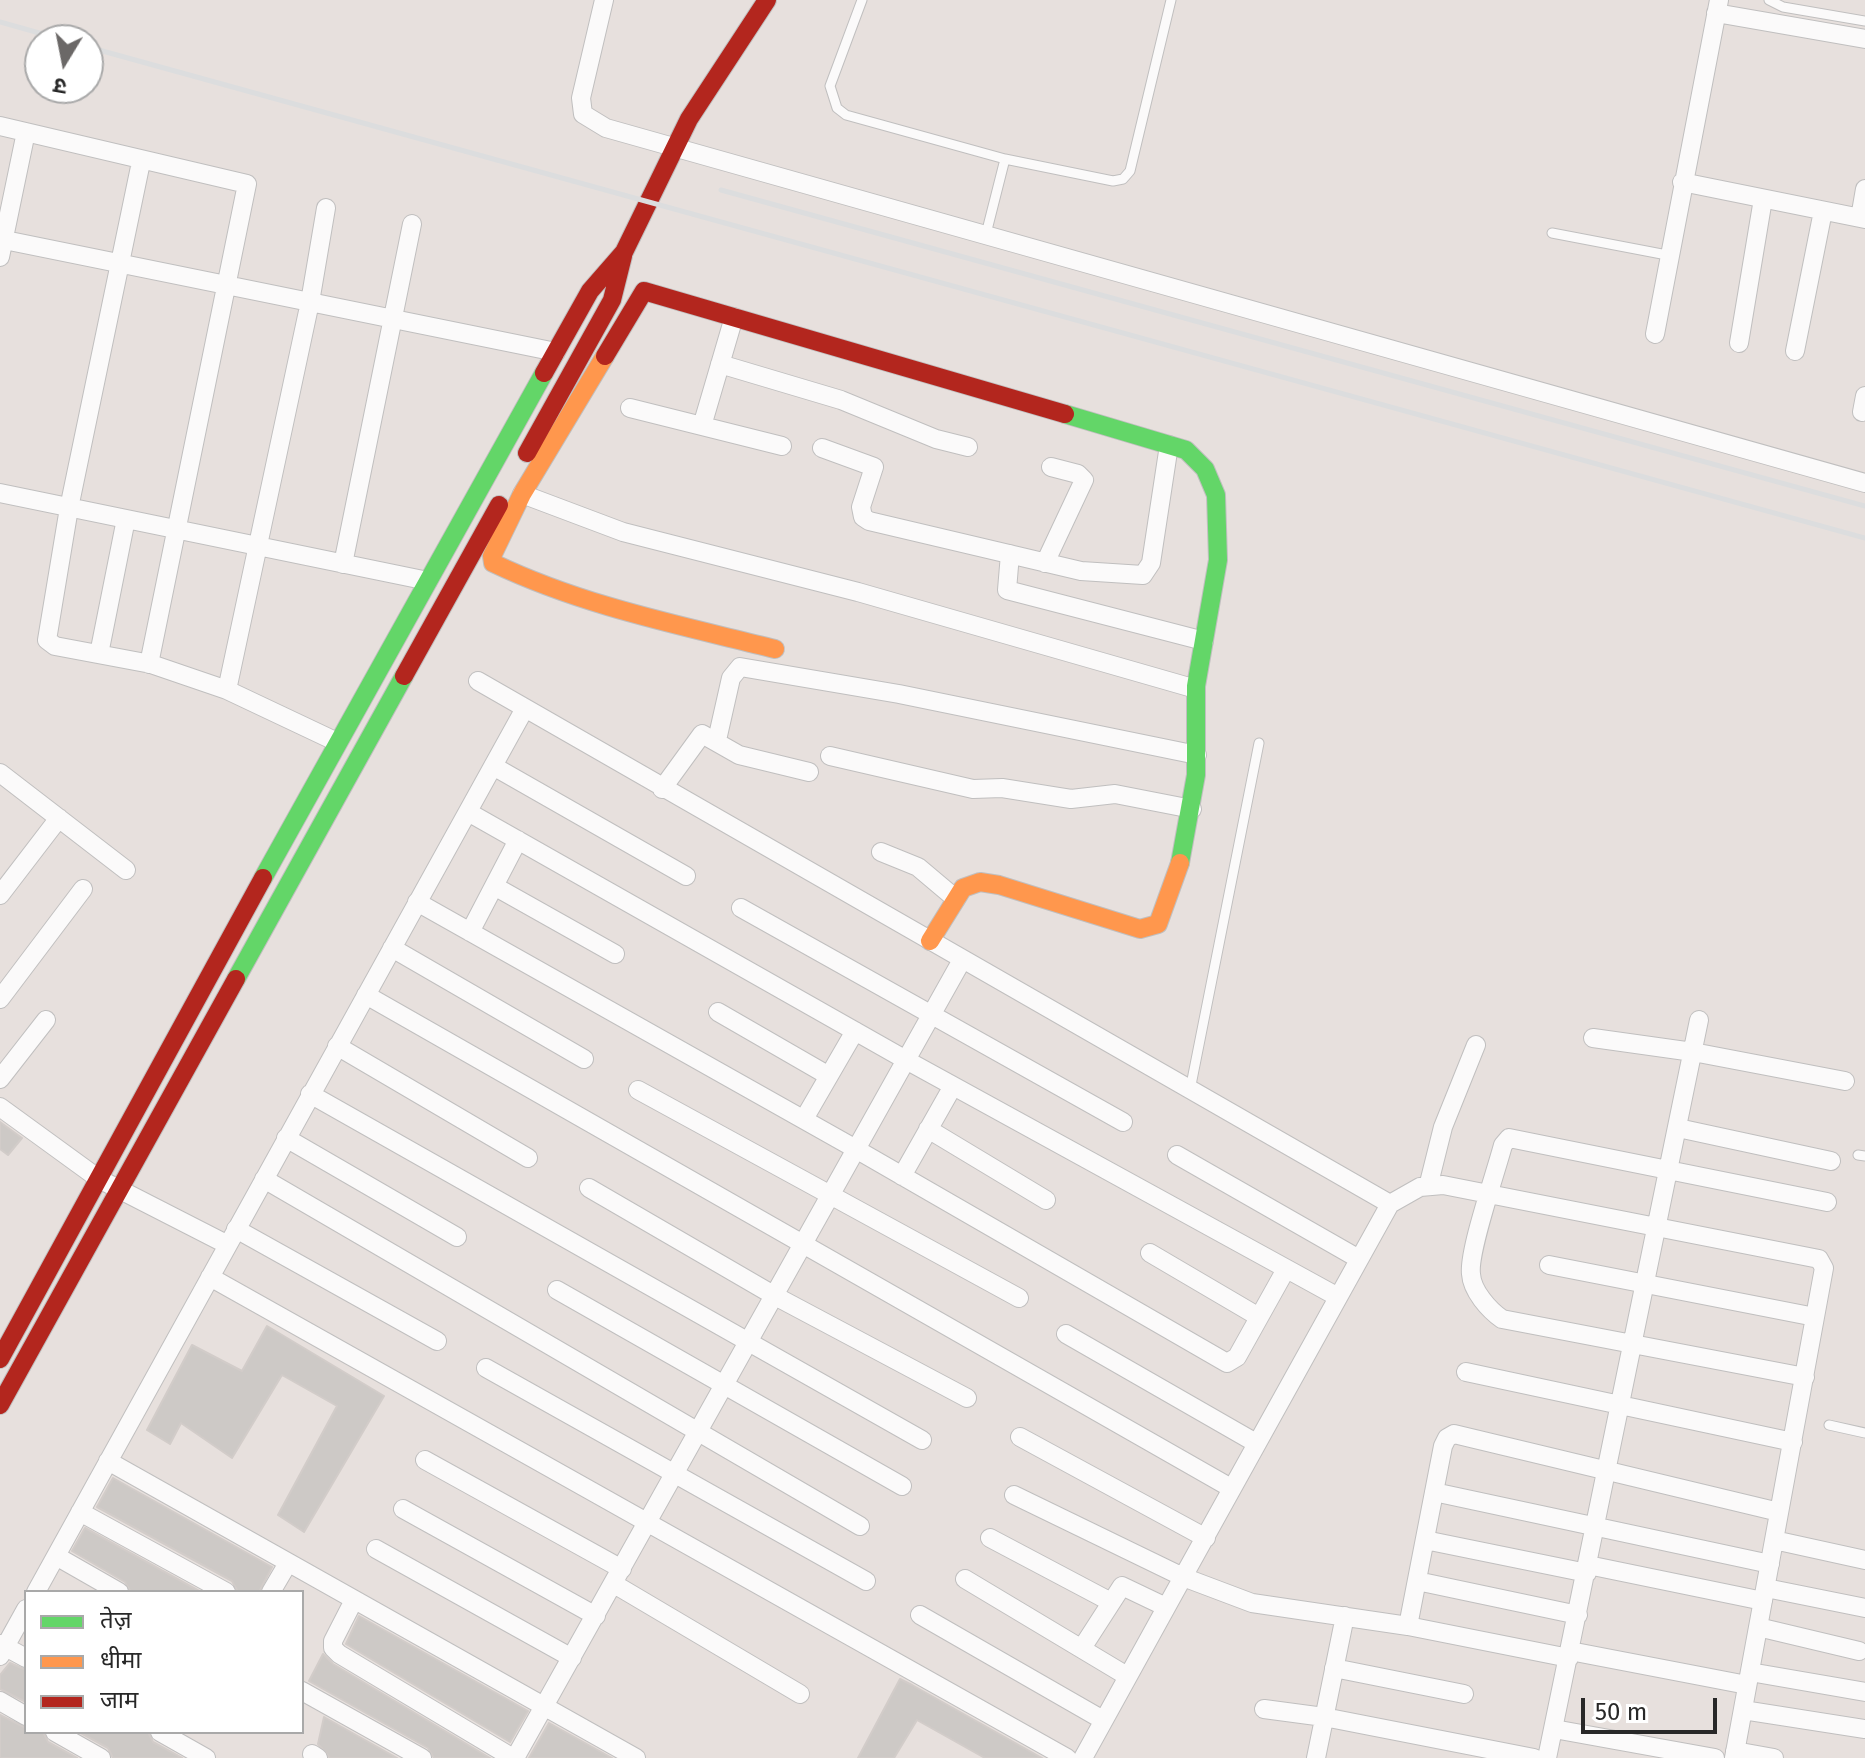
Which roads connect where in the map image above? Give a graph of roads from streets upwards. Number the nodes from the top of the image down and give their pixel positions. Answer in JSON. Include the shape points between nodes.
{"nodes":[{"id":1,"x":604,"y":0,"type":"edge"},
{"id":2,"x":767,"y":0,"type":"edge"},
{"id":3,"x":1717,"y":6,"type":"edge"},
{"id":4,"x":1865,"y":39,"type":"edge"},
{"id":5,"x":0,"y":126,"type":"edge"},
{"id":6,"x":26,"y":132,"type":"junction"},
{"id":7,"x":673,"y":149,"type":"junction"},
{"id":8,"x":141,"y":162,"type":"junction"},
{"id":9,"x":1682,"y":182,"type":"junction"},
{"id":10,"x":1865,"y":189,"type":"edge"},
{"id":11,"x":1763,"y":199,"type":"junction"},
{"id":12,"x":326,"y":208,"type":"dead end"},
{"id":13,"x":1823,"y":211,"type":"junction"},
{"id":14,"x":1863,"y":219,"type":"edge"},
{"id":15,"x":412,"y":224,"type":"dead end"},
{"id":16,"x":1,"y":245,"type":"edge"},
{"id":17,"x":624,"y":252,"type":"junction"},
{"id":18,"x":120,"y":263,"type":"junction"},
{"id":19,"x":225,"y":285,"type":"junction"},
{"id":20,"x":310,"y":302,"type":"junction"},
{"id":21,"x":734,"y":317,"type":"junction"},
{"id":22,"x":393,"y":319,"type":"junction"},
{"id":23,"x":1655,"y":334,"type":"dead end"},
{"id":24,"x":1739,"y":343,"type":"dead end"},
{"id":25,"x":1795,"y":351,"type":"dead end"},
{"id":26,"x":556,"y":352,"type":"junction"},
{"id":27,"x":720,"y":364,"type":"junction"},
{"id":28,"x":630,"y":408,"type":"dead end"},
{"id":29,"x":702,"y":426,"type":"junction"},
{"id":30,"x":1169,"y":445,"type":"junction"},
{"id":31,"x":782,"y":446,"type":"dead end"},
{"id":32,"x":968,"y":447,"type":"dead end"},
{"id":33,"x":822,"y":448,"type":"dead end"},
{"id":34,"x":1051,"y":467,"type":"dead end"},
{"id":35,"x":1865,"y":483,"type":"edge"},
{"id":36,"x":0,"y":493,"type":"edge"},
{"id":37,"x":522,"y":494,"type":"junction"},
{"id":38,"x":69,"y":508,"type":"junction"},
{"id":39,"x":126,"y":519,"type":"junction"},
{"id":40,"x":176,"y":529,"type":"junction"},
{"id":41,"x":258,"y":546,"type":"junction"},
{"id":42,"x":1010,"y":554,"type":"junction"},
{"id":43,"x":1045,"y":563,"type":"junction"},
{"id":44,"x":343,"y":564,"type":"junction"},
{"id":45,"x":428,"y":581,"type":"junction"},
{"id":46,"x":1204,"y":641,"type":"junction"},
{"id":47,"x":775,"y":649,"type":"dead end"},
{"id":48,"x":99,"y":654,"type":"junction"},
{"id":49,"x":149,"y":664,"type":"junction"},
{"id":50,"x":478,"y":681,"type":"dead end"},
{"id":51,"x":1196,"y":689,"type":"junction"},
{"id":52,"x":227,"y":690,"type":"junction"},
{"id":53,"x":524,"y":710,"type":"junction"},
{"id":54,"x":717,"y":740,"type":"junction"},
{"id":55,"x":337,"y":742,"type":"junction"},
{"id":56,"x":1197,"y":755,"type":"junction"},
{"id":57,"x":830,"y":756,"type":"dead end"},
{"id":58,"x":493,"y":766,"type":"junction"},
{"id":59,"x":809,"y":772,"type":"dead end"},
{"id":60,"x":3,"y":783,"type":"edge"},
{"id":61,"x":662,"y":789,"type":"junction"},
{"id":62,"x":1192,"y":809,"type":"junction"},
{"id":63,"x":468,"y":812,"type":"junction"},
{"id":64,"x":59,"y":818,"type":"junction"},
{"id":65,"x":518,"y":840,"type":"junction"},
{"id":66,"x":881,"y":852,"type":"dead end"},
{"id":67,"x":126,"y":870,"type":"dead end"},
{"id":68,"x":686,"y":876,"type":"dead end"},
{"id":69,"x":494,"y":886,"type":"junction"},
{"id":70,"x":83,"y":889,"type":"dead end"},
{"id":71,"x":0,"y":895,"type":"edge"},
{"id":72,"x":956,"y":899,"type":"junction"},
{"id":73,"x":417,"y":902,"type":"junction"},
{"id":74,"x":741,"y":908,"type":"dead end"},
{"id":75,"x":470,"y":932,"type":"junction"},
{"id":76,"x":930,"y":941,"type":"junction"},
{"id":77,"x":392,"y":948,"type":"junction"},
{"id":78,"x":615,"y":954,"type":"dead end"},
{"id":79,"x":962,"y":960,"type":"junction"},
{"id":80,"x":366,"y":995,"type":"junction"},
{"id":81,"x":0,"y":999,"type":"edge"},
{"id":82,"x":718,"y":1012,"type":"dead end"},
{"id":83,"x":931,"y":1015,"type":"junction"},
{"id":84,"x":46,"y":1020,"type":"dead end"},
{"id":85,"x":1699,"y":1020,"type":"dead end"},
{"id":86,"x":855,"y":1031,"type":"junction"},
{"id":87,"x":1593,"y":1038,"type":"dead end"},
{"id":88,"x":1476,"y":1045,"type":"dead end"},
{"id":89,"x":337,"y":1046,"type":"junction"},
{"id":90,"x":1693,"y":1052,"type":"junction"},
{"id":91,"x":584,"y":1059,"type":"dead end"},
{"id":92,"x":906,"y":1060,"type":"junction"},
{"id":93,"x":829,"y":1076,"type":"junction"},
{"id":94,"x":0,"y":1079,"type":"edge"},
{"id":95,"x":1845,"y":1081,"type":"dead end"},
{"id":96,"x":953,"y":1086,"type":"junction"},
{"id":97,"x":638,"y":1090,"type":"dead end"},
{"id":98,"x":310,"y":1094,"type":"junction"},
{"id":99,"x":0,"y":1107,"type":"edge"},
{"id":100,"x":804,"y":1119,"type":"junction"},
{"id":101,"x":1123,"y":1122,"type":"dead end"},
{"id":102,"x":1678,"y":1128,"type":"junction"},
{"id":103,"x":928,"y":1129,"type":"junction"},
{"id":104,"x":286,"y":1138,"type":"junction"},
{"id":105,"x":857,"y":1150,"type":"junction"},
{"id":106,"x":1177,"y":1155,"type":"dead end"},
{"id":107,"x":528,"y":1158,"type":"dead end"},
{"id":108,"x":1831,"y":1161,"type":"dead end"},
{"id":109,"x":1670,"y":1168,"type":"junction"},
{"id":110,"x":902,"y":1176,"type":"junction"},
{"id":111,"x":99,"y":1179,"type":"junction"},
{"id":112,"x":264,"y":1179,"type":"junction"},
{"id":113,"x":1429,"y":1183,"type":"junction"},
{"id":114,"x":120,"y":1188,"type":"junction"},
{"id":115,"x":589,"y":1188,"type":"dead end"},
{"id":116,"x":1492,"y":1192,"type":"junction"},
{"id":117,"x":832,"y":1194,"type":"junction"},
{"id":118,"x":1046,"y":1200,"type":"dead end"},
{"id":119,"x":1827,"y":1202,"type":"dead end"},
{"id":120,"x":1390,"y":1204,"type":"junction"},
{"id":121,"x":1658,"y":1227,"type":"junction"},
{"id":122,"x":232,"y":1237,"type":"junction"},
{"id":123,"x":457,"y":1237,"type":"dead end"},
{"id":124,"x":804,"y":1245,"type":"junction"},
{"id":125,"x":1150,"y":1253,"type":"dead end"},
{"id":126,"x":1359,"y":1259,"type":"junction"},
{"id":127,"x":1549,"y":1265,"type":"dead end"},
{"id":128,"x":1285,"y":1271,"type":"junction"},
{"id":129,"x":210,"y":1277,"type":"junction"},
{"id":130,"x":1647,"y":1285,"type":"junction"},
{"id":131,"x":557,"y":1290,"type":"dead end"},
{"id":132,"x":775,"y":1296,"type":"junction"},
{"id":133,"x":1338,"y":1297,"type":"junction"},
{"id":134,"x":1019,"y":1298,"type":"dead end"},
{"id":135,"x":1259,"y":1317,"type":"junction"},
{"id":136,"x":1815,"y":1317,"type":"junction"},
{"id":137,"x":1066,"y":1334,"type":"dead end"},
{"id":138,"x":437,"y":1341,"type":"dead end"},
{"id":139,"x":749,"y":1345,"type":"junction"},
{"id":140,"x":1635,"y":1345,"type":"junction"},
{"id":141,"x":0,"y":1359,"type":"edge"},
{"id":142,"x":486,"y":1368,"type":"dead end"},
{"id":143,"x":1466,"y":1372,"type":"dead end"},
{"id":144,"x":1805,"y":1377,"type":"junction"},
{"id":145,"x":726,"y":1385,"type":"junction"},
{"id":146,"x":967,"y":1398,"type":"dead end"},
{"id":147,"x":0,"y":1405,"type":"edge"},
{"id":148,"x":1622,"y":1407,"type":"junction"},
{"id":149,"x":699,"y":1433,"type":"junction"},
{"id":150,"x":1020,"y":1437,"type":"dead end"},
{"id":151,"x":922,"y":1440,"type":"dead end"},
{"id":152,"x":1793,"y":1442,"type":"junction"},
{"id":153,"x":1256,"y":1443,"type":"junction"},
{"id":154,"x":425,"y":1460,"type":"dead end"},
{"id":155,"x":108,"y":1461,"type":"junction"},
{"id":156,"x":1608,"y":1472,"type":"junction"},
{"id":157,"x":676,"y":1474,"type":"junction"},
{"id":158,"x":902,"y":1486,"type":"dead end"},
{"id":159,"x":1231,"y":1488,"type":"junction"},
{"id":160,"x":1434,"y":1492,"type":"junction"},
{"id":161,"x":1014,"y":1495,"type":"dead end"},
{"id":162,"x":403,"y":1509,"type":"dead end"},
{"id":163,"x":80,"y":1512,"type":"junction"},
{"id":164,"x":1779,"y":1512,"type":"junction"},
{"id":165,"x":648,"y":1523,"type":"junction"},
{"id":166,"x":860,"y":1526,"type":"dead end"},
{"id":167,"x":1597,"y":1527,"type":"junction"},
{"id":168,"x":990,"y":1538,"type":"dead end"},
{"id":169,"x":1206,"y":1538,"type":"junction"},
{"id":170,"x":1425,"y":1540,"type":"junction"},
{"id":171,"x":1774,"y":1540,"type":"junction"},
{"id":172,"x":376,"y":1549,"type":"dead end"},
{"id":173,"x":56,"y":1556,"type":"junction"},
{"id":174,"x":1865,"y":1560,"type":"edge"},
{"id":175,"x":288,"y":1563,"type":"junction"},
{"id":176,"x":1770,"y":1564,"type":"junction"},
{"id":177,"x":1587,"y":1569,"type":"junction"},
{"id":178,"x":618,"y":1576,"type":"junction"},
{"id":179,"x":1183,"y":1577,"type":"junction"},
{"id":180,"x":965,"y":1579,"type":"dead end"},
{"id":181,"x":866,"y":1581,"type":"dead end"},
{"id":182,"x":1417,"y":1581,"type":"junction"},
{"id":183,"x":108,"y":1589,"type":"edge"},
{"id":184,"x":37,"y":1590,"type":"edge"},
{"id":185,"x":222,"y":1590,"type":"edge"},
{"id":186,"x":272,"y":1590,"type":"edge"},
{"id":187,"x":1764,"y":1594,"type":"junction"},
{"id":188,"x":354,"y":1600,"type":"junction"},
{"id":189,"x":1111,"y":1602,"type":"junction"},
{"id":190,"x":1166,"y":1607,"type":"junction"},
{"id":191,"x":1865,"y":1608,"type":"edge"},
{"id":192,"x":24,"y":1612,"type":"edge"},
{"id":193,"x":920,"y":1615,"type":"dead end"},
{"id":194,"x":1578,"y":1615,"type":"junction"},
{"id":195,"x":596,"y":1616,"type":"junction"},
{"id":196,"x":1345,"y":1616,"type":"junction"},
{"id":197,"x":1408,"y":1626,"type":"junction"},
{"id":198,"x":1758,"y":1627,"type":"junction"},
{"id":199,"x":1082,"y":1648,"type":"junction"},
{"id":200,"x":2,"y":1649,"type":"edge"},
{"id":201,"x":1859,"y":1651,"type":"dead end"},
{"id":202,"x":1569,"y":1654,"type":"junction"},
{"id":203,"x":24,"y":1657,"type":"edge"},
{"id":204,"x":572,"y":1658,"type":"junction"},
{"id":205,"x":1334,"y":1668,"type":"junction"},
{"id":206,"x":1127,"y":1676,"type":"junction"},
{"id":207,"x":1749,"y":1679,"type":"junction"},
{"id":208,"x":304,"y":1692,"type":"edge"},
{"id":209,"x":1865,"y":1692,"type":"edge"},
{"id":210,"x":800,"y":1694,"type":"dead end"},
{"id":211,"x":1464,"y":1694,"type":"dead end"},
{"id":212,"x":0,"y":1701,"type":"edge"},
{"id":213,"x":544,"y":1707,"type":"junction"},
{"id":214,"x":1264,"y":1709,"type":"dead end"},
{"id":215,"x":1743,"y":1710,"type":"junction"},
{"id":216,"x":24,"y":1715,"type":"edge"},
{"id":217,"x":1324,"y":1717,"type":"junction"},
{"id":218,"x":1103,"y":1720,"type":"junction"},
{"id":219,"x":1554,"y":1729,"type":"junction"},
{"id":220,"x":1865,"y":1729,"type":"edge"},
{"id":221,"x":59,"y":1734,"type":"edge"},
{"id":222,"x":164,"y":1734,"type":"edge"},
{"id":223,"x":1734,"y":1754,"type":"edge"},
{"id":224,"x":101,"y":1758,"type":"edge"},
{"id":225,"x":206,"y":1758,"type":"edge"},
{"id":226,"x":422,"y":1758,"type":"edge"},
{"id":227,"x":514,"y":1758,"type":"edge"},
{"id":228,"x":636,"y":1758,"type":"edge"},
{"id":229,"x":1067,"y":1758,"type":"edge"},
{"id":230,"x":1083,"y":1758,"type":"edge"},
{"id":231,"x":1316,"y":1758,"type":"edge"},
{"id":232,"x":1534,"y":1758,"type":"edge"},
{"id":233,"x":1547,"y":1758,"type":"edge"},
{"id":234,"x":1715,"y":1758,"type":"edge"},
{"id":235,"x":1774,"y":1758,"type":"edge"}],
"edges":[{"from":1,"to":7,"type":"street","via":[[581,98],[583,114],[606,128]]},
{"from":2,"to":7,"type":"street"},
{"from":3,"to":4,"type":"street"},
{"from":3,"to":9,"type":"street"},
{"from":5,"to":6,"type":"street"},
{"from":6,"to":8,"type":"street"},
{"from":6,"to":16,"type":"street"},
{"from":7,"to":17,"type":"street"},
{"from":7,"to":35,"type":"street"},
{"from":8,"to":18,"type":"street"},
{"from":8,"to":19,"type":"street","via":[[247,184]]},
{"from":9,"to":11,"type":"street"},
{"from":9,"to":23,"type":"street"},
{"from":10,"to":14,"type":"street"},
{"from":11,"to":13,"type":"street"},
{"from":11,"to":24,"type":"street"},
{"from":12,"to":20,"type":"street"},
{"from":13,"to":14,"type":"street"},
{"from":13,"to":25,"type":"street"},
{"from":15,"to":22,"type":"street"},
{"from":16,"to":18,"type":"street"},
{"from":17,"to":26,"type":"street","via":[[590,291]]},
{"from":17,"to":114,"type":"street","via":[[612,300]]},
{"from":18,"to":19,"type":"street"},
{"from":18,"to":38,"type":"street"},
{"from":19,"to":20,"type":"street"},
{"from":19,"to":40,"type":"street"},
{"from":20,"to":22,"type":"street"},
{"from":20,"to":41,"type":"street"},
{"from":21,"to":27,"type":"street"},
{"from":21,"to":30,"type":"street"},
{"from":21,"to":37,"type":"street","via":[[644,291]]},
{"from":22,"to":26,"type":"street"},
{"from":22,"to":44,"type":"street"},
{"from":26,"to":45,"type":"street"},
{"from":27,"to":29,"type":"street"},
{"from":27,"to":32,"type":"street","via":[[841,400]]},
{"from":28,"to":29,"type":"street"},
{"from":29,"to":31,"type":"street"},
{"from":30,"to":43,"type":"street","via":[[1148,571],[1108,573]]},
{"from":30,"to":46,"type":"street","via":[[1201,460],[1211,475],[1217,502],[1217,562]]},
{"from":33,"to":42,"type":"street","via":[[874,467],[861,507],[869,521]]},
{"from":34,"to":43,"type":"street","via":[[1084,480]]},
{"from":36,"to":38,"type":"street"},
{"from":37,"to":47,"type":"street","via":[[492,556],[496,567],[586,602]]},
{"from":37,"to":51,"type":"street","via":[[623,532],[858,592]]},
{"from":38,"to":39,"type":"street"},
{"from":38,"to":48,"type":"street","via":[[47,640]]},
{"from":39,"to":40,"type":"street"},
{"from":39,"to":48,"type":"street"},
{"from":40,"to":41,"type":"street"},
{"from":40,"to":49,"type":"street"},
{"from":41,"to":44,"type":"street"},
{"from":41,"to":52,"type":"street"},
{"from":42,"to":43,"type":"street"},
{"from":42,"to":46,"type":"street","via":[[1007,590]]},
{"from":44,"to":45,"type":"street"},
{"from":45,"to":55,"type":"street"},
{"from":46,"to":51,"type":"street"},
{"from":48,"to":49,"type":"street"},
{"from":49,"to":52,"type":"street"},
{"from":50,"to":53,"type":"street"},
{"from":51,"to":56,"type":"street"},
{"from":52,"to":55,"type":"street"},
{"from":53,"to":58,"type":"street"},
{"from":53,"to":61,"type":"street"},
{"from":54,"to":56,"type":"street","via":[[731,678],[740,667]]},
{"from":54,"to":59,"type":"street","via":[[750,759]]},
{"from":54,"to":61,"type":"street","via":[[698,736]]},
{"from":55,"to":111,"type":"street"},
{"from":56,"to":62,"type":"street"},
{"from":57,"to":62,"type":"street","via":[[973,789],[1071,799],[1115,794]]},
{"from":58,"to":63,"type":"street"},
{"from":58,"to":68,"type":"street"},
{"from":60,"to":64,"type":"street"},
{"from":61,"to":76,"type":"street"},
{"from":62,"to":72,"type":"street","via":[[1178,872],[1158,924],[1150,929],[987,884],[967,884]]},
{"from":63,"to":65,"type":"street"},
{"from":63,"to":73,"type":"street"},
{"from":64,"to":67,"type":"street"},
{"from":64,"to":71,"type":"street"},
{"from":65,"to":69,"type":"street"},
{"from":65,"to":86,"type":"street"},
{"from":66,"to":72,"type":"street","via":[[918,867]]},
{"from":69,"to":75,"type":"street"},
{"from":69,"to":78,"type":"street"},
{"from":70,"to":81,"type":"street"},
{"from":72,"to":76,"type":"street"},
{"from":73,"to":75,"type":"street"},
{"from":73,"to":77,"type":"street"},
{"from":74,"to":83,"type":"street"},
{"from":75,"to":100,"type":"street"},
{"from":76,"to":79,"type":"street"},
{"from":77,"to":80,"type":"street"},
{"from":77,"to":91,"type":"street"},
{"from":79,"to":83,"type":"street"},
{"from":79,"to":120,"type":"street"},
{"from":80,"to":89,"type":"street"},
{"from":80,"to":124,"type":"street"},
{"from":82,"to":93,"type":"street"},
{"from":83,"to":92,"type":"street"},
{"from":83,"to":101,"type":"street"},
{"from":84,"to":94,"type":"street"},
{"from":85,"to":90,"type":"street"},
{"from":86,"to":92,"type":"street"},
{"from":86,"to":93,"type":"street"},
{"from":87,"to":90,"type":"street"},
{"from":88,"to":113,"type":"street","via":[[1443,1127]]},
{"from":89,"to":98,"type":"street"},
{"from":89,"to":107,"type":"street"},
{"from":90,"to":95,"type":"street"},
{"from":90,"to":102,"type":"street"},
{"from":92,"to":96,"type":"street"},
{"from":92,"to":105,"type":"street"},
{"from":93,"to":100,"type":"street"},
{"from":96,"to":103,"type":"street"},
{"from":96,"to":128,"type":"street"},
{"from":97,"to":117,"type":"street"},
{"from":98,"to":104,"type":"street"},
{"from":98,"to":139,"type":"street"},
{"from":99,"to":111,"type":"street"},
{"from":100,"to":105,"type":"street"},
{"from":102,"to":108,"type":"street"},
{"from":102,"to":109,"type":"street"},
{"from":103,"to":110,"type":"street"},
{"from":103,"to":118,"type":"street"},
{"from":104,"to":112,"type":"street"},
{"from":104,"to":123,"type":"street"},
{"from":105,"to":110,"type":"street"},
{"from":105,"to":117,"type":"street"},
{"from":106,"to":126,"type":"street"},
{"from":109,"to":116,"type":"street","via":[[1509,1138]]},
{"from":109,"to":119,"type":"street"},
{"from":109,"to":121,"type":"street"},
{"from":110,"to":135,"type":"street","via":[[1227,1363],[1237,1357]]},
{"from":111,"to":114,"type":"street"},
{"from":111,"to":141,"type":"street"},
{"from":112,"to":122,"type":"street"},
{"from":112,"to":149,"type":"street"},
{"from":113,"to":116,"type":"street"},
{"from":113,"to":120,"type":"street"},
{"from":114,"to":122,"type":"street"},
{"from":114,"to":147,"type":"street"},
{"from":115,"to":132,"type":"street"},
{"from":116,"to":121,"type":"street"},
{"from":116,"to":140,"type":"street","via":[[1471,1275],[1492,1312],[1515,1323]]},
{"from":117,"to":124,"type":"street"},
{"from":117,"to":134,"type":"street"},
{"from":120,"to":126,"type":"street"},
{"from":121,"to":130,"type":"street"},
{"from":121,"to":136,"type":"street","via":[[1819,1259],[1824,1268]]},
{"from":122,"to":129,"type":"street"},
{"from":122,"to":138,"type":"street"},
{"from":124,"to":132,"type":"street"},
{"from":124,"to":159,"type":"street"},
{"from":125,"to":135,"type":"street"},
{"from":126,"to":133,"type":"street"},
{"from":127,"to":130,"type":"street"},
{"from":128,"to":133,"type":"street"},
{"from":128,"to":135,"type":"street"},
{"from":129,"to":155,"type":"street"},
{"from":129,"to":165,"type":"street"},
{"from":130,"to":136,"type":"street"},
{"from":130,"to":140,"type":"street"},
{"from":131,"to":145,"type":"street"},
{"from":132,"to":139,"type":"street"},
{"from":132,"to":146,"type":"street"},
{"from":133,"to":153,"type":"street"},
{"from":136,"to":144,"type":"street"},
{"from":137,"to":153,"type":"street"},
{"from":139,"to":145,"type":"street"},
{"from":139,"to":151,"type":"street"},
{"from":140,"to":144,"type":"street"},
{"from":140,"to":148,"type":"street"},
{"from":142,"to":157,"type":"street"},
{"from":143,"to":148,"type":"street"},
{"from":144,"to":152,"type":"street"},
{"from":145,"to":149,"type":"street"},
{"from":145,"to":158,"type":"street"},
{"from":148,"to":152,"type":"street"},
{"from":148,"to":156,"type":"street"},
{"from":149,"to":157,"type":"street"},
{"from":149,"to":166,"type":"street"},
{"from":150,"to":169,"type":"street"},
{"from":152,"to":164,"type":"street"},
{"from":153,"to":159,"type":"street"},
{"from":154,"to":178,"type":"street"},
{"from":155,"to":163,"type":"street"},
{"from":155,"to":175,"type":"street"},
{"from":156,"to":160,"type":"street","via":[[1454,1434],[1443,1446]]},
{"from":156,"to":164,"type":"street"},
{"from":156,"to":167,"type":"street"},
{"from":157,"to":165,"type":"street"},
{"from":157,"to":181,"type":"street"},
{"from":159,"to":169,"type":"street"},
{"from":160,"to":167,"type":"street"},
{"from":160,"to":170,"type":"street"},
{"from":161,"to":179,"type":"street"},
{"from":162,"to":195,"type":"street"},
{"from":163,"to":173,"type":"street"},
{"from":163,"to":185,"type":"street"},
{"from":164,"to":171,"type":"street"},
{"from":165,"to":178,"type":"street"},
{"from":165,"to":229,"type":"street"},
{"from":167,"to":176,"type":"street"},
{"from":167,"to":177,"type":"street"},
{"from":168,"to":189,"type":"street"},
{"from":169,"to":179,"type":"street"},
{"from":170,"to":177,"type":"street"},
{"from":170,"to":182,"type":"street"},
{"from":171,"to":174,"type":"street"},
{"from":171,"to":176,"type":"street"},
{"from":172,"to":204,"type":"street"},
{"from":173,"to":183,"type":"street"},
{"from":173,"to":184,"type":"street"},
{"from":175,"to":186,"type":"street"},
{"from":175,"to":188,"type":"street"},
{"from":176,"to":187,"type":"street"},
{"from":177,"to":187,"type":"street"},
{"from":177,"to":194,"type":"street"},
{"from":178,"to":195,"type":"street"},
{"from":178,"to":210,"type":"street"},
{"from":179,"to":190,"type":"street"},
{"from":179,"to":196,"type":"street","via":[[1252,1603]]},
{"from":180,"to":199,"type":"street"},
{"from":182,"to":194,"type":"street"},
{"from":182,"to":197,"type":"street"},
{"from":187,"to":191,"type":"street"},
{"from":187,"to":198,"type":"street"},
{"from":188,"to":213,"type":"street"},
{"from":188,"to":227,"type":"street","via":[[333,1641],[339,1654]]},
{"from":189,"to":190,"type":"street","via":[[1126,1587]]},
{"from":189,"to":199,"type":"street"},
{"from":190,"to":206,"type":"street"},
{"from":192,"to":200,"type":"street"},
{"from":193,"to":218,"type":"street"},
{"from":194,"to":202,"type":"street"},
{"from":195,"to":204,"type":"street"},
{"from":196,"to":197,"type":"street"},
{"from":196,"to":205,"type":"street"},
{"from":197,"to":202,"type":"street"},
{"from":198,"to":201,"type":"street"},
{"from":198,"to":207,"type":"street"},
{"from":199,"to":206,"type":"street"},
{"from":200,"to":203,"type":"street"},
{"from":202,"to":207,"type":"street"},
{"from":202,"to":219,"type":"street"},
{"from":204,"to":213,"type":"street"},
{"from":205,"to":211,"type":"street"},
{"from":205,"to":217,"type":"street"},
{"from":206,"to":218,"type":"street"},
{"from":207,"to":209,"type":"street"},
{"from":207,"to":215,"type":"street"},
{"from":208,"to":226,"type":"street"},
{"from":212,"to":216,"type":"street"},
{"from":213,"to":227,"type":"street"},
{"from":213,"to":228,"type":"street"},
{"from":214,"to":217,"type":"street"},
{"from":215,"to":220,"type":"street"},
{"from":215,"to":223,"type":"street"},
{"from":217,"to":231,"type":"street"},
{"from":217,"to":232,"type":"street"},
{"from":218,"to":230,"type":"street"},
{"from":219,"to":233,"type":"street"},
{"from":219,"to":234,"type":"street"},
{"from":221,"to":224,"type":"street"},
{"from":222,"to":225,"type":"street"},
{"from":223,"to":235,"type":"street"}]}
